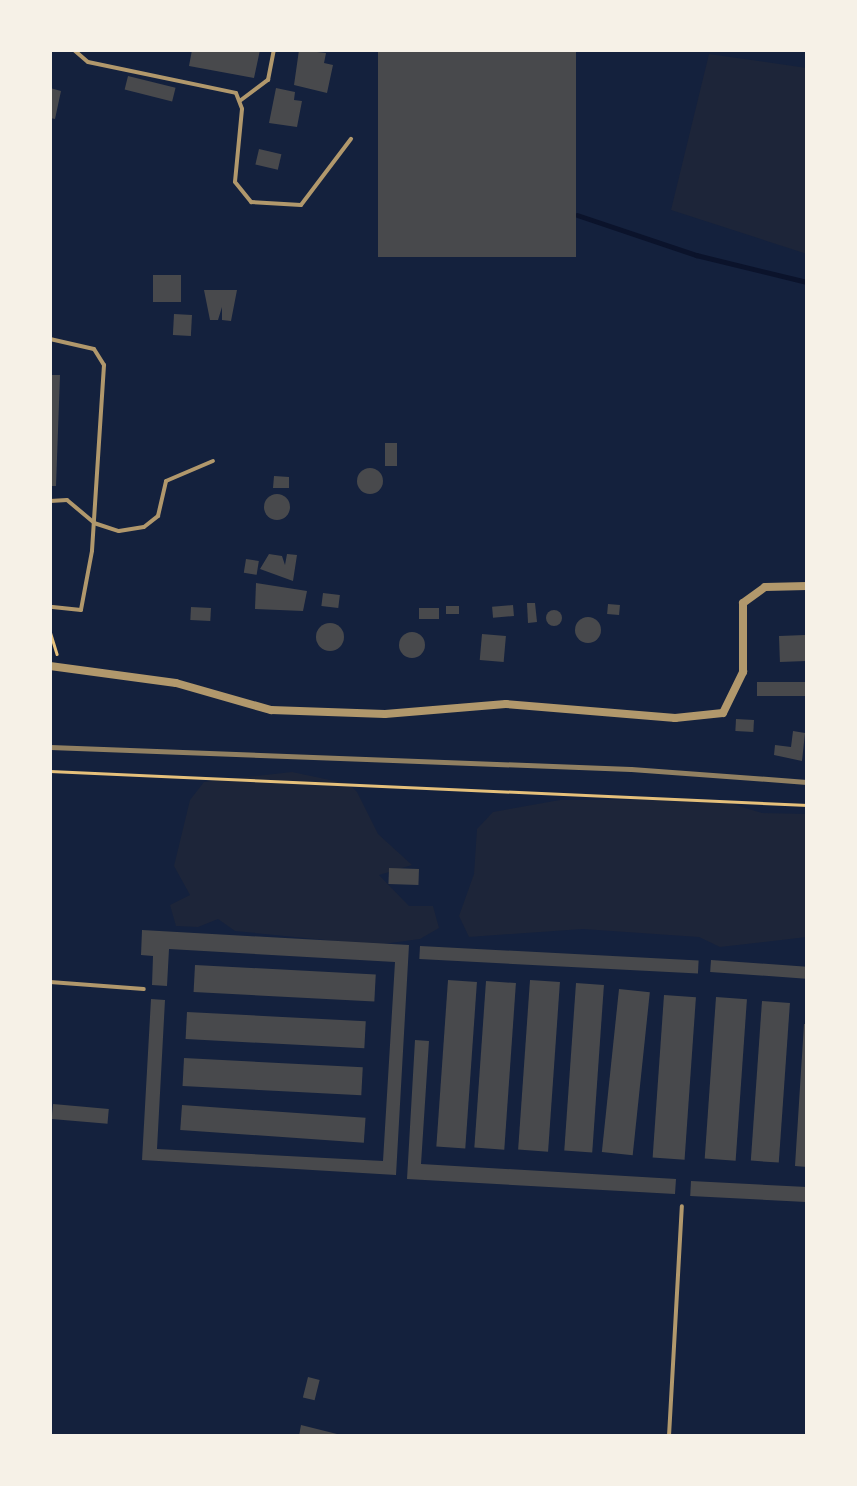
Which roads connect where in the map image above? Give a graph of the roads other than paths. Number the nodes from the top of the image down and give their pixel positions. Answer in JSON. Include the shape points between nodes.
{"nodes":[{"id":1,"x":74,"y":50,"type":"edge"},
{"id":2,"x":274,"y":50,"type":"edge"},
{"id":3,"x":241,"y":100,"type":"junction"},
{"id":4,"x":351,"y":139,"type":"dead end"},
{"id":5,"x":50,"y":338,"type":"edge"},
{"id":6,"x":213,"y":462,"type":"dead end"},
{"id":7,"x":50,"y":501,"type":"edge"},
{"id":8,"x":94,"y":522,"type":"junction"},
{"id":9,"x":807,"y":586,"type":"edge"},
{"id":10,"x":50,"y":608,"type":"edge"},
{"id":11,"x":50,"y":666,"type":"edge"},
{"id":12,"x":50,"y":982,"type":"edge"},
{"id":13,"x":144,"y":989,"type":"dead end"},
{"id":14,"x":682,"y":1206,"type":"dead end"},
{"id":15,"x":669,"y":1436,"type":"edge"}],
"edges":[{"from":1,"to":3,"type":"lane","via":[[88,62],[228,90]]},
{"from":2,"to":3,"type":"lane","via":[[268,80]]},
{"from":3,"to":4,"type":"lane","via":[[235,182],[251,202],[290,208],[306,202]]},
{"from":5,"to":8,"type":"lane","via":[[94,349],[104,365]]},
{"from":6,"to":8,"type":"lane","via":[[166,481],[158,516],[144,528],[119,531]]},
{"from":7,"to":8,"type":"lane","via":[[67,500]]},
{"from":8,"to":10,"type":"lane","via":[[81,610]]},
{"from":9,"to":11,"type":"street","via":[[766,587],[743,603],[743,672],[723,713],[675,718],[506,704],[385,714],[271,710],[176,683]]},
{"from":12,"to":13,"type":"lane"},
{"from":14,"to":15,"type":"lane"}]}
